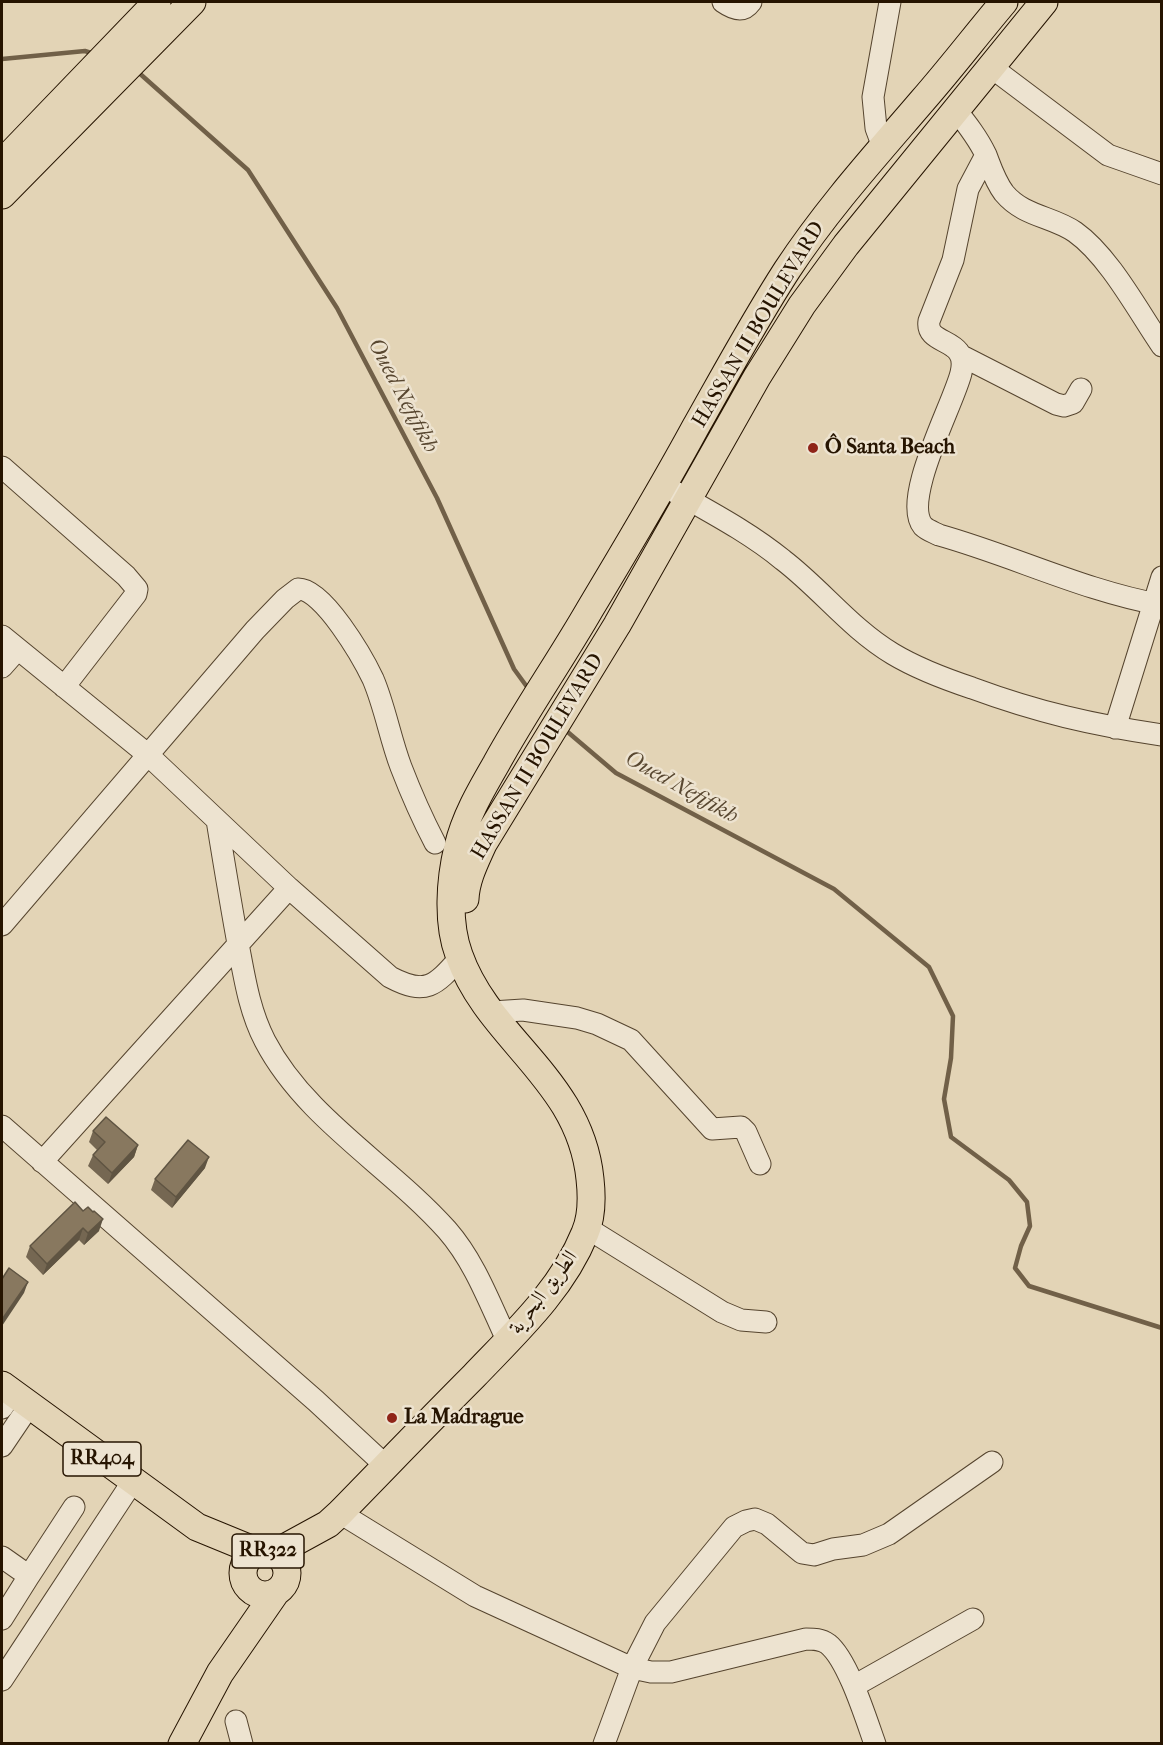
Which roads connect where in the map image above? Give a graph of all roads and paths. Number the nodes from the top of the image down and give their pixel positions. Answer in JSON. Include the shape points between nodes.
{"nodes":[{"id":1,"x":157,"y":2,"type":"edge"},
{"id":2,"x":192,"y":2,"type":"edge"},
{"id":3,"x":723,"y":2,"type":"edge"},
{"id":4,"x":751,"y":2,"type":"edge"},
{"id":5,"x":890,"y":2,"type":"edge"},
{"id":6,"x":1004,"y":2,"type":"edge"},
{"id":7,"x":1044,"y":2,"type":"edge"},
{"id":8,"x":991,"y":67,"type":"junction"},
{"id":9,"x":955,"y":109,"type":"junction"},
{"id":10,"x":883,"y":147,"type":"junction"},
{"id":11,"x":986,"y":155,"type":"junction"},
{"id":12,"x":2,"y":163,"type":"edge"},
{"id":13,"x":1161,"y":174,"type":"edge"},
{"id":14,"x":2,"y":195,"type":"edge"},
{"id":15,"x":1161,"y":346,"type":"edge"},
{"id":16,"x":962,"y":356,"type":"junction"},
{"id":17,"x":1081,"y":389,"type":"dead end"},
{"id":18,"x":2,"y":467,"type":"edge"},
{"id":19,"x":662,"y":485,"type":"junction"},
{"id":20,"x":688,"y":500,"type":"junction"},
{"id":21,"x":1161,"y":577,"type":"edge"},
{"id":22,"x":1157,"y":605,"type":"edge"},
{"id":23,"x":9,"y":643,"type":"edge"},
{"id":24,"x":2,"y":667,"type":"edge"},
{"id":25,"x":64,"y":687,"type":"junction"},
{"id":26,"x":1115,"y":728,"type":"junction"},
{"id":27,"x":1161,"y":735,"type":"edge"},
{"id":28,"x":147,"y":754,"type":"junction"},
{"id":29,"x":218,"y":819,"type":"junction"},
{"id":30,"x":435,"y":843,"type":"dead end"},
{"id":31,"x":289,"y":888,"type":"junction"},
{"id":32,"x":2,"y":925,"type":"edge"},
{"id":33,"x":238,"y":945,"type":"junction"},
{"id":34,"x":460,"y":958,"type":"junction"},
{"id":35,"x":492,"y":1012,"type":"junction"},
{"id":36,"x":2,"y":1126,"type":"edge"},
{"id":37,"x":42,"y":1162,"type":"junction"},
{"id":38,"x":760,"y":1164,"type":"dead end"},
{"id":39,"x":587,"y":1228,"type":"junction"},
{"id":40,"x":766,"y":1322,"type":"dead end"},
{"id":41,"x":508,"y":1342,"type":"junction"},
{"id":42,"x":11,"y":1398,"type":"edge"},
{"id":43,"x":2,"y":1446,"type":"edge"},
{"id":44,"x":992,"y":1462,"type":"dead end"},
{"id":45,"x":386,"y":1466,"type":"junction"},
{"id":46,"x":133,"y":1481,"type":"junction"},
{"id":47,"x":74,"y":1507,"type":"dead end"},
{"id":48,"x":334,"y":1519,"type":"junction"},
{"id":49,"x":204,"y":1531,"type":"junction"},
{"id":50,"x":267,"y":1552,"type":"junction"},
{"id":51,"x":2,"y":1557,"type":"edge"},
{"id":52,"x":30,"y":1576,"type":"junction"},
{"id":53,"x":244,"y":1578,"type":"junction"},
{"id":54,"x":281,"y":1585,"type":"junction"},
{"id":55,"x":2,"y":1619,"type":"edge"},
{"id":56,"x":974,"y":1619,"type":"dead end"},
{"id":57,"x":234,"y":1654,"type":"junction"},
{"id":58,"x":632,"y":1668,"type":"junction"},
{"id":59,"x":2,"y":1680,"type":"edge"},
{"id":60,"x":854,"y":1686,"type":"junction"},
{"id":61,"x":236,"y":1721,"type":"dead end"},
{"id":62,"x":182,"y":1743,"type":"edge"},
{"id":63,"x":242,"y":1743,"type":"edge"},
{"id":64,"x":604,"y":1743,"type":"edge"},
{"id":65,"x":875,"y":1743,"type":"edge"}],
"edges":[{"from":1,"to":12,"type":"main road"},
{"from":2,"to":14,"type":"main road"},
{"from":3,"to":4,"type":"street","via":[[740,9]]},
{"from":5,"to":10,"type":"street","via":[[873,97],[876,128]]},
{"from":6,"to":10,"type":"main road","name":"HASSAN II BOULEVARD","number":"RR322"},
{"from":7,"to":8,"type":"main road","name":"HASSAN II BOULEVARD"},
{"from":8,"to":9,"type":"main road","name":"HASSAN II BOULEVARD"},
{"from":8,"to":13,"type":"street","via":[[1108,155]]},
{"from":9,"to":11,"type":"street"},
{"from":9,"to":20,"type":"main road","name":"HASSAN II BOULEVARD","via":[[802,305]]},
{"from":10,"to":19,"type":"main road","name":"HASSAN II BOULEVARD","number":"RR322","via":[[786,271]]},
{"from":11,"to":15,"type":"street","via":[[1004,193],[1019,207],[1074,231],[1088,242]]},
{"from":11,"to":16,"type":"street","via":[[968,189],[953,260],[928,326]]},
{"from":16,"to":17,"type":"street","via":[[1056,404],[1073,403]]},
{"from":16,"to":22,"type":"street","via":[[956,391],[925,466],[918,509],[922,525],[939,535],[1080,585]]},
{"from":18,"to":25,"type":"street","via":[[137,587],[136,594]]},
{"from":19,"to":20,"type":"street"},
{"from":19,"to":34,"type":"main road","name":"HASSAN II BOULEVARD","number":"RR322","via":[[503,750],[464,825],[454,870],[453,927]]},
{"from":20,"to":26,"type":"street","via":[[783,560],[892,654],[991,695]]},
{"from":20,"to":34,"type":"main road","name":"HASSAN II BOULEVARD","via":[[473,864],[466,889]]},
{"from":21,"to":22,"type":"street"},
{"from":22,"to":26,"type":"street"},
{"from":23,"to":24,"type":"street"},
{"from":23,"to":25,"type":"street"},
{"from":25,"to":28,"type":"street"},
{"from":26,"to":27,"type":"street"},
{"from":28,"to":29,"type":"street"},
{"from":28,"to":30,"type":"street","via":[[273,612],[292,592],[303,589],[316,597],[358,652]]},
{"from":28,"to":32,"type":"street"},
{"from":29,"to":31,"type":"street"},
{"from":29,"to":33,"type":"street"},
{"from":31,"to":33,"type":"street"},
{"from":31,"to":34,"type":"street","via":[[390,977],[405,985],[417,988],[432,984]]},
{"from":33,"to":37,"type":"street"},
{"from":33,"to":41,"type":"street","via":[[256,1022],[283,1070],[319,1110],[408,1190],[449,1233],[470,1263]]},
{"from":34,"to":35,"type":"main road","name":"الطريق البحرية","number":"RR322"},
{"from":35,"to":38,"type":"street","via":[[522,1010],[577,1018],[631,1040],[712,1130],[741,1127]]},
{"from":35,"to":39,"type":"main road","name":"الطريق البحرية","number":"RR322","via":[[532,1060],[576,1124],[591,1185]]},
{"from":36,"to":37,"type":"street"},
{"from":37,"to":45,"type":"street"},
{"from":39,"to":40,"type":"street","via":[[722,1312],[741,1320]]},
{"from":39,"to":41,"type":"main road","name":"الطريق البحرية","number":"RR322","via":[[561,1276]]},
{"from":41,"to":45,"type":"main road","name":"الطريق البحرية","number":"RR322"},
{"from":42,"to":43,"type":"street"},
{"from":42,"to":46,"type":"main road","number":"RR404"},
{"from":44,"to":58,"type":"street","via":[[889,1534],[863,1545],[813,1555],[802,1553],[767,1524],[755,1520],[734,1527],[655,1623]]},
{"from":45,"to":48,"type":"main road","name":"الطريق البحرية","number":"RR322"},
{"from":46,"to":49,"type":"main road","number":"RR404"},
{"from":46,"to":59,"type":"street"},
{"from":47,"to":52,"type":"street"},
{"from":48,"to":50,"type":"main road","number":"RR322"},
{"from":48,"to":54,"type":"main road","number":"RR322"},
{"from":48,"to":58,"type":"street","via":[[475,1596]]},
{"from":49,"to":50,"type":"main road","number":"RR404"},
{"from":49,"to":53,"type":"main road","number":"RR404"},
{"from":50,"to":53,"type":"main road","number":"RR322","via":[[247,1560]]},
{"from":50,"to":54,"type":"main road","number":"RR322","via":[[283,1560],[287,1569]]},
{"from":51,"to":52,"type":"street"},
{"from":52,"to":55,"type":"street"},
{"from":53,"to":54,"type":"main road","number":"RR322","via":[[255,1592],[262,1594]]},
{"from":53,"to":57,"type":"main road","number":"RR322","via":[[246,1602]]},
{"from":54,"to":57,"type":"main road","number":"RR322"},
{"from":56,"to":60,"type":"street"},
{"from":57,"to":62,"type":"main road","number":"RR322"},
{"from":58,"to":60,"type":"street","via":[[671,1672],[812,1639],[835,1651]]},
{"from":58,"to":64,"type":"street"},
{"from":60,"to":65,"type":"street"},
{"from":61,"to":63,"type":"street"}]}
